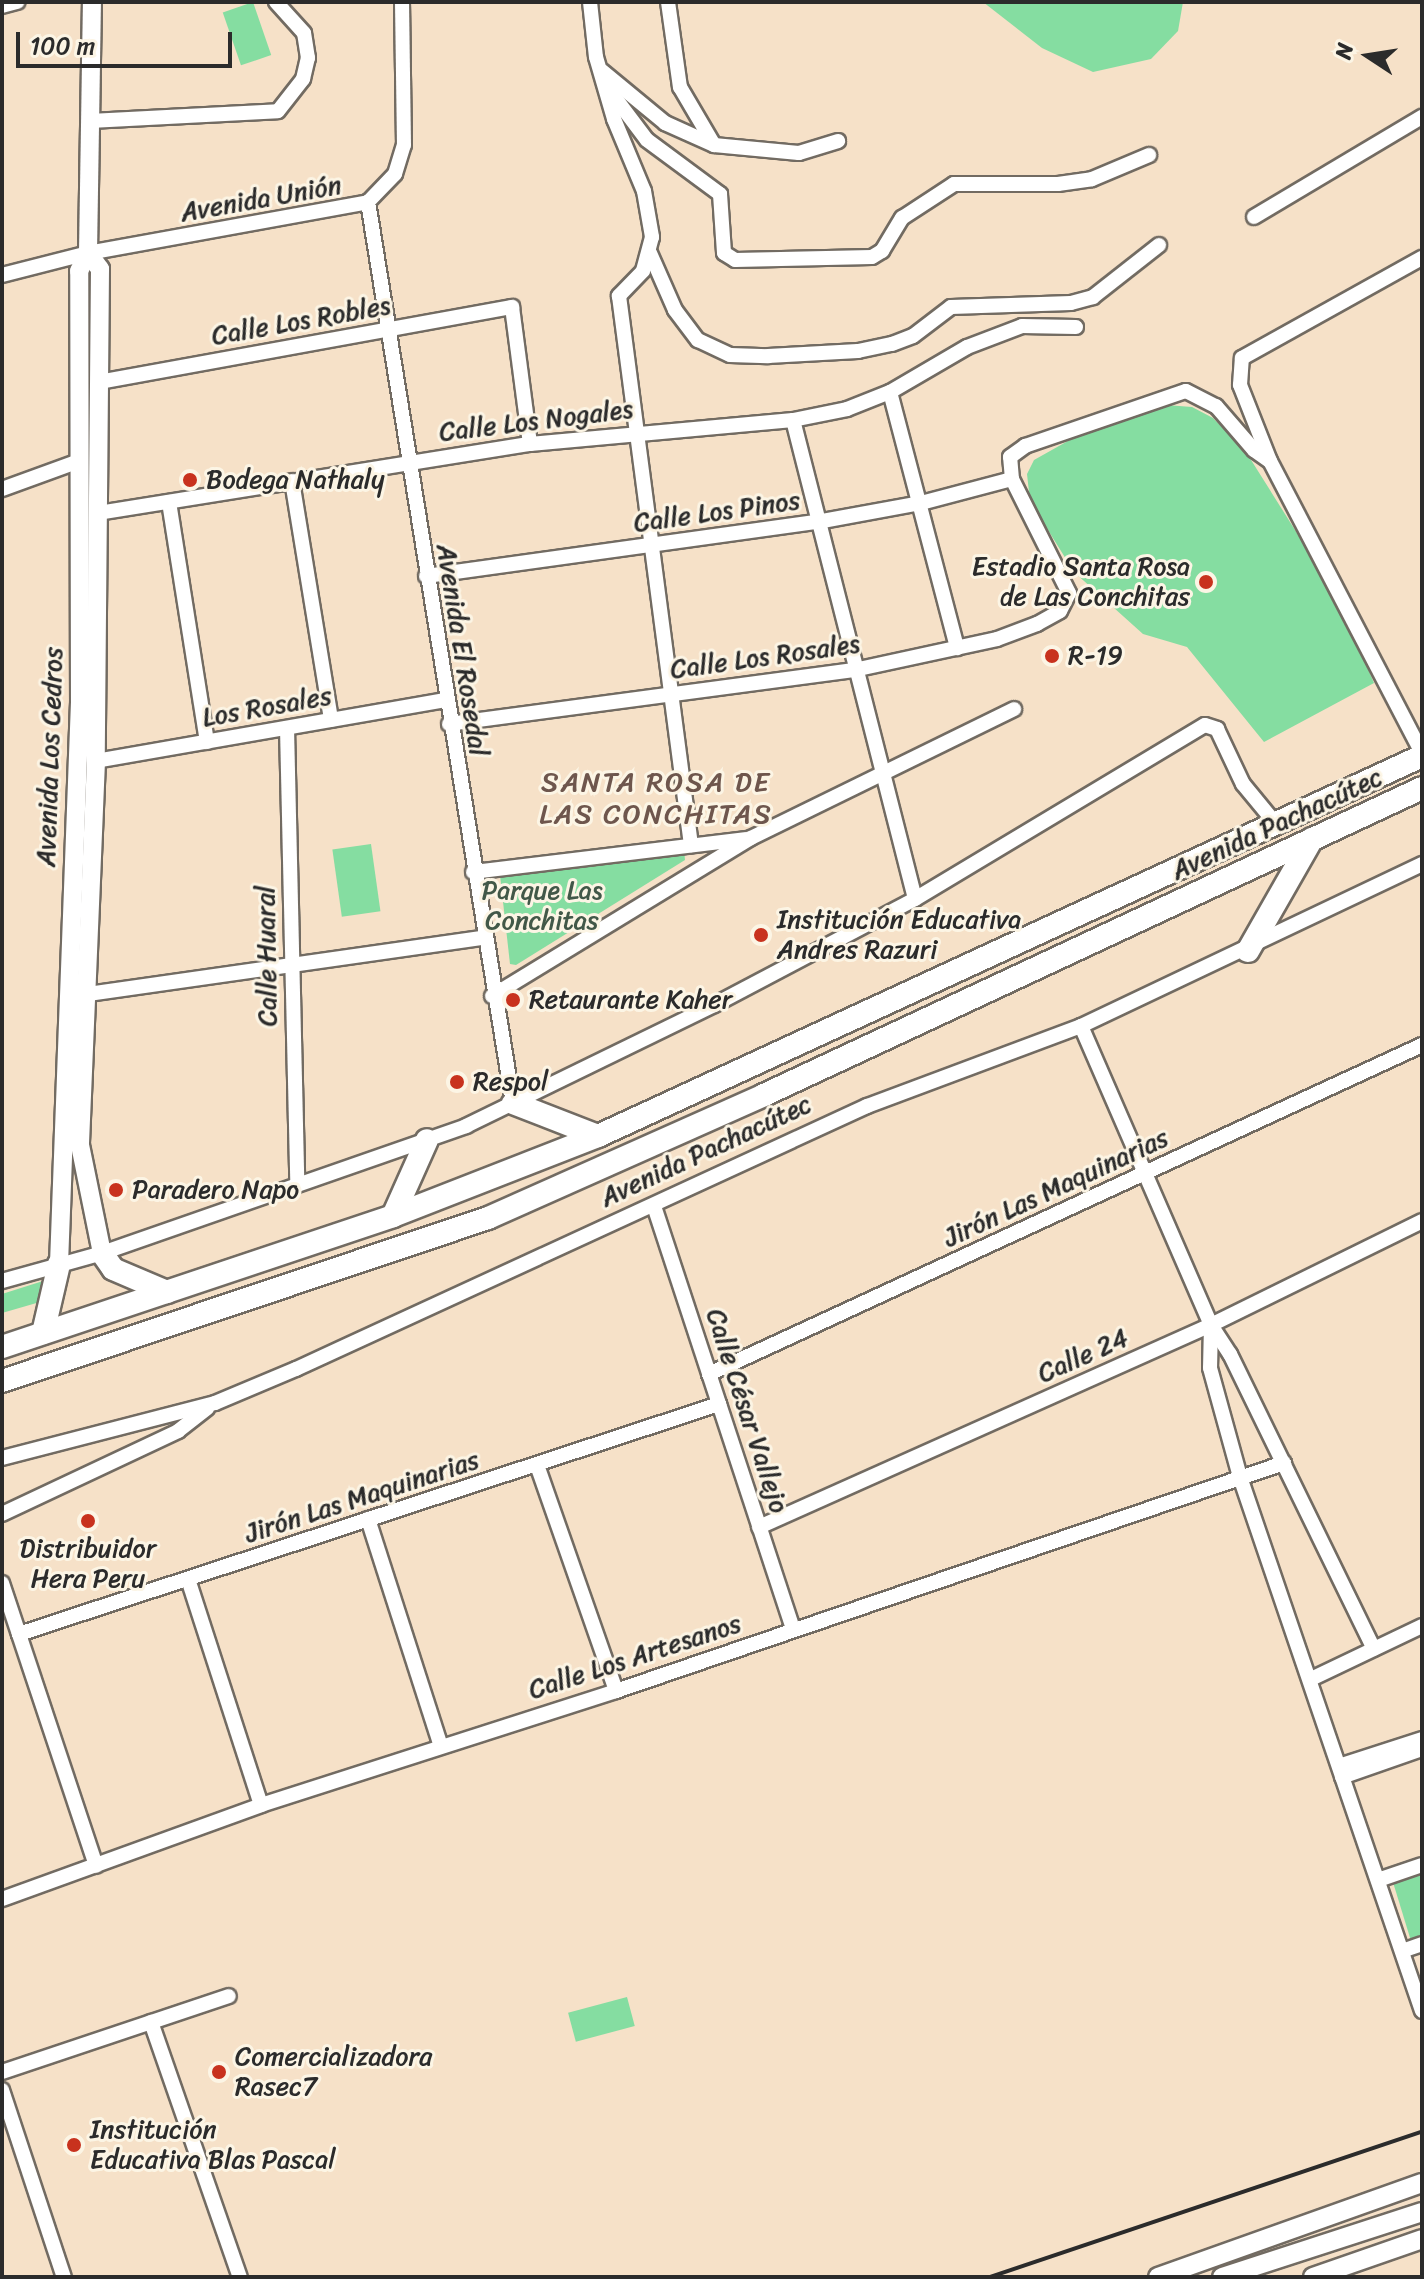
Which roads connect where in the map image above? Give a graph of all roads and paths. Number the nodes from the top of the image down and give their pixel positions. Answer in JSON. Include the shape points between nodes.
{"nodes":[{"id":1,"x":17,"y":2,"type":"edge"},
{"id":2,"x":92,"y":2,"type":"edge"},
{"id":3,"x":276,"y":2,"type":"edge"},
{"id":4,"x":402,"y":2,"type":"edge"},
{"id":5,"x":590,"y":2,"type":"edge"},
{"id":6,"x":668,"y":2,"type":"edge"},
{"id":7,"x":2,"y":6,"type":"edge"},
{"id":8,"x":601,"y":74,"type":"junction"},
{"id":9,"x":1422,"y":117,"type":"edge"},
{"id":10,"x":90,"y":121,"type":"junction"},
{"id":11,"x":838,"y":141,"type":"dead end"},
{"id":12,"x":714,"y":145,"type":"junction"},
{"id":13,"x":1149,"y":155,"type":"dead end"},
{"id":14,"x":368,"y":202,"type":"junction"},
{"id":15,"x":1254,"y":217,"type":"dead end"},
{"id":16,"x":1159,"y":245,"type":"dead end"},
{"id":17,"x":88,"y":253,"type":"junction"},
{"id":18,"x":650,"y":253,"type":"junction"},
{"id":19,"x":1422,"y":258,"type":"edge"},
{"id":20,"x":2,"y":275,"type":"edge"},
{"id":21,"x":1076,"y":327,"type":"dead end"},
{"id":22,"x":388,"y":331,"type":"junction"},
{"id":23,"x":99,"y":382,"type":"junction"},
{"id":24,"x":890,"y":392,"type":"junction"},
{"id":25,"x":793,"y":420,"type":"junction"},
{"id":26,"x":636,"y":432,"type":"junction"},
{"id":27,"x":530,"y":444,"type":"junction"},
{"id":28,"x":79,"y":461,"type":"junction"},
{"id":29,"x":408,"y":461,"type":"junction"},
{"id":30,"x":1270,"y":461,"type":"junction"},
{"id":31,"x":1012,"y":479,"type":"junction"},
{"id":32,"x":292,"y":481,"type":"junction"},
{"id":33,"x":2,"y":489,"type":"edge"},
{"id":34,"x":169,"y":502,"type":"junction"},
{"id":35,"x":921,"y":503,"type":"junction"},
{"id":36,"x":98,"y":513,"type":"junction"},
{"id":37,"x":817,"y":522,"type":"junction"},
{"id":38,"x":650,"y":545,"type":"junction"},
{"id":39,"x":426,"y":576,"type":"junction"},
{"id":40,"x":957,"y":648,"type":"junction"},
{"id":41,"x":854,"y":670,"type":"junction"},
{"id":42,"x":671,"y":695,"type":"junction"},
{"id":43,"x":446,"y":700,"type":"junction"},
{"id":44,"x":1014,"y":709,"type":"dead end"},
{"id":45,"x":331,"y":720,"type":"junction"},
{"id":46,"x":449,"y":724,"type":"junction"},
{"id":47,"x":287,"y":728,"type":"junction"},
{"id":48,"x":207,"y":742,"type":"junction"},
{"id":49,"x":1422,"y":754,"type":"edge"},
{"id":50,"x":96,"y":761,"type":"junction"},
{"id":51,"x":882,"y":775,"type":"junction"},
{"id":52,"x":1422,"y":788,"type":"edge"},
{"id":53,"x":1276,"y":824,"type":"junction"},
{"id":54,"x":751,"y":838,"type":"junction"},
{"id":55,"x":1312,"y":839,"type":"junction"},
{"id":56,"x":691,"y":845,"type":"junction"},
{"id":57,"x":1422,"y":864,"type":"edge"},
{"id":58,"x":473,"y":872,"type":"junction"},
{"id":59,"x":915,"y":899,"type":"junction"},
{"id":60,"x":483,"y":938,"type":"junction"},
{"id":61,"x":1248,"y":951,"type":"junction"},
{"id":62,"x":291,"y":965,"type":"junction"},
{"id":63,"x":88,"y":994,"type":"junction"},
{"id":64,"x":492,"y":996,"type":"junction"},
{"id":65,"x":848,"y":1021,"type":"junction"},
{"id":66,"x":1081,"y":1026,"type":"junction"},
{"id":67,"x":1422,"y":1045,"type":"edge"},
{"id":68,"x":861,"y":1050,"type":"junction"},
{"id":69,"x":513,"y":1103,"type":"junction"},
{"id":70,"x":598,"y":1136,"type":"junction"},
{"id":71,"x":427,"y":1140,"type":"junction"},
{"id":72,"x":1145,"y":1173,"type":"junction"},
{"id":73,"x":297,"y":1184,"type":"junction"},
{"id":74,"x":654,"y":1206,"type":"junction"},
{"id":75,"x":94,"y":1215,"type":"junction"},
{"id":76,"x":393,"y":1216,"type":"junction"},
{"id":77,"x":61,"y":1223,"type":"junction"},
{"id":78,"x":1420,"y":1228,"type":"edge"},
{"id":79,"x":102,"y":1253,"type":"junction"},
{"id":80,"x":59,"y":1264,"type":"junction"},
{"id":81,"x":231,"y":1270,"type":"junction"},
{"id":82,"x":2,"y":1281,"type":"edge"},
{"id":83,"x":167,"y":1292,"type":"junction"},
{"id":84,"x":243,"y":1303,"type":"junction"},
{"id":85,"x":1211,"y":1325,"type":"junction"},
{"id":86,"x":43,"y":1333,"type":"junction"},
{"id":87,"x":2,"y":1347,"type":"edge"},
{"id":88,"x":709,"y":1374,"type":"junction"},
{"id":89,"x":2,"y":1381,"type":"edge"},
{"id":90,"x":215,"y":1403,"type":"junction"},
{"id":91,"x":719,"y":1404,"type":"junction"},
{"id":92,"x":2,"y":1458,"type":"edge"},
{"id":93,"x":1284,"y":1463,"type":"junction"},
{"id":94,"x":537,"y":1465,"type":"junction"},
{"id":95,"x":1240,"y":1477,"type":"junction"},
{"id":96,"x":2,"y":1514,"type":"edge"},
{"id":97,"x":368,"y":1519,"type":"junction"},
{"id":98,"x":759,"y":1527,"type":"junction"},
{"id":99,"x":188,"y":1579,"type":"junction"},
{"id":100,"x":2,"y":1583,"type":"edge"},
{"id":101,"x":1422,"y":1626,"type":"edge"},
{"id":102,"x":793,"y":1630,"type":"junction"},
{"id":103,"x":19,"y":1634,"type":"junction"},
{"id":104,"x":1374,"y":1649,"type":"junction"},
{"id":105,"x":1311,"y":1679,"type":"junction"},
{"id":106,"x":616,"y":1691,"type":"junction"},
{"id":107,"x":1422,"y":1739,"type":"edge"},
{"id":108,"x":441,"y":1746,"type":"junction"},
{"id":109,"x":1422,"y":1749,"type":"edge"},
{"id":110,"x":1341,"y":1772,"type":"junction"},
{"id":111,"x":261,"y":1805,"type":"junction"},
{"id":112,"x":1422,"y":1865,"type":"edge"},
{"id":113,"x":96,"y":1866,"type":"junction"},
{"id":114,"x":1378,"y":1880,"type":"junction"},
{"id":115,"x":2,"y":1899,"type":"edge"},
{"id":116,"x":1422,"y":1944,"type":"edge"},
{"id":117,"x":1402,"y":1951,"type":"junction"},
{"id":118,"x":229,"y":1996,"type":"dead end"},
{"id":119,"x":1422,"y":2011,"type":"edge"},
{"id":120,"x":151,"y":2022,"type":"junction"},
{"id":121,"x":2,"y":2072,"type":"edge"},
{"id":122,"x":2,"y":2090,"type":"edge"},
{"id":123,"x":1422,"y":2183,"type":"edge"},
{"id":124,"x":1422,"y":2212,"type":"edge"},
{"id":125,"x":1422,"y":2239,"type":"edge"},
{"id":126,"x":64,"y":2277,"type":"edge"},
{"id":127,"x":240,"y":2277,"type":"edge"},
{"id":128,"x":1158,"y":2277,"type":"edge"},
{"id":129,"x":1222,"y":2277,"type":"edge"},
{"id":130,"x":1313,"y":2277,"type":"edge"}],
"edges":[{"from":1,"to":7,"type":"street"},
{"from":2,"to":10,"type":"street","name":"Avenida Los Cedros"},
{"from":3,"to":10,"type":"street","via":[[304,33],[308,58],[303,79],[278,111]]},
{"from":4,"to":14,"type":"street","name":"Avenida Unión","via":[[404,145],[395,174]]},
{"from":5,"to":8,"type":"street"},
{"from":6,"to":12,"type":"street","via":[[680,87]]},
{"from":8,"to":12,"type":"street","via":[[665,123]]},
{"from":8,"to":13,"type":"street","via":[[647,140],[720,194],[724,253],[735,260],[872,257],[882,251],[902,218],[954,184],[1092,179]]},
{"from":8,"to":18,"type":"street","via":[[644,191]]},
{"from":9,"to":15,"type":"street"},
{"from":10,"to":17,"type":"street","name":"Avenida Los Cedros"},
{"from":11,"to":12,"type":"street","via":[[799,153]]},
{"from":14,"to":17,"type":"street","name":"Avenida Unión"},
{"from":14,"to":22,"type":"street","name":"Avenida El Rosedal"},
{"from":16,"to":18,"type":"street","via":[[1093,297],[1071,303],[951,307],[913,336],[892,344],[768,356],[730,355],[698,340],[675,310]]},
{"from":17,"to":20,"type":"street","name":"Avenida Unión"},
{"from":17,"to":23,"type":"street","name":"Avenida Los Cedros","via":[[100,269]]},
{"from":17,"to":28,"type":"street","name":"Avenida Los Cedros","via":[[79,271]]},
{"from":18,"to":26,"type":"street","via":[[643,271],[619,296]]},
{"from":19,"to":30,"type":"street","via":[[1242,358],[1238,368]]},
{"from":21,"to":24,"type":"street","name":"Calle Los Nogales","via":[[1022,326],[967,347]]},
{"from":22,"to":23,"type":"street","name":"Calle Los Robles"},
{"from":22,"to":27,"type":"street","name":"Calle Los Robles","via":[[512,307]]},
{"from":22,"to":29,"type":"street","name":"Avenida El Rosedal"},
{"from":23,"to":36,"type":"street","name":"Avenida Los Cedros"},
{"from":24,"to":25,"type":"street","name":"Calle Los Nogales","via":[[847,409]]},
{"from":24,"to":35,"type":"street"},
{"from":25,"to":26,"type":"street","name":"Calle Los Nogales"},
{"from":25,"to":37,"type":"street"},
{"from":26,"to":27,"type":"street","name":"Calle Los Nogales"},
{"from":26,"to":38,"type":"street"},
{"from":27,"to":29,"type":"street","name":"Calle Los Nogales"},
{"from":28,"to":33,"type":"street"},
{"from":28,"to":77,"type":"street","name":"Avenida Los Cedros","via":[[80,703]]},
{"from":29,"to":32,"type":"street","name":"Calle Los Nogales"},
{"from":29,"to":39,"type":"street","name":"Avenida El Rosedal"},
{"from":30,"to":31,"type":"street","via":[[1216,406],[1186,391],[1025,446],[1008,461]]},
{"from":30,"to":49,"type":"street"},
{"from":31,"to":35,"type":"street","name":"Calle Los Pinos"},
{"from":31,"to":40,"type":"street","name":"Calle Los Rosales","via":[[1069,593],[1060,611],[1037,624]]},
{"from":32,"to":34,"type":"street","name":"Calle Los Nogales"},
{"from":32,"to":45,"type":"street"},
{"from":34,"to":36,"type":"street","name":"Calle Los Nogales"},
{"from":34,"to":48,"type":"street"},
{"from":35,"to":37,"type":"street","name":"Calle Los Pinos"},
{"from":35,"to":40,"type":"street"},
{"from":36,"to":50,"type":"street","name":"Avenida Los Cedros"},
{"from":37,"to":38,"type":"street","name":"Calle Los Pinos"},
{"from":37,"to":41,"type":"street"},
{"from":38,"to":39,"type":"street","name":"Calle Los Pinos"},
{"from":38,"to":42,"type":"street"},
{"from":39,"to":43,"type":"street","name":"Avenida El Rosedal"},
{"from":40,"to":41,"type":"street","name":"Calle Los Rosales"},
{"from":41,"to":42,"type":"street","name":"Calle Los Rosales"},
{"from":41,"to":51,"type":"street"},
{"from":42,"to":46,"type":"street","name":"Calle Los Rosales"},
{"from":42,"to":56,"type":"street"},
{"from":43,"to":45,"type":"street","name":"Los Rosales"},
{"from":43,"to":46,"type":"street","name":"Avenida El Rosedal"},
{"from":44,"to":51,"type":"street"},
{"from":45,"to":47,"type":"street","name":"Los Rosales"},
{"from":46,"to":58,"type":"street","name":"Avenida El Rosedal"},
{"from":47,"to":48,"type":"street","name":"Los Rosales"},
{"from":47,"to":62,"type":"street","name":"Calle Huaral"},
{"from":48,"to":50,"type":"street","name":"Los Rosales"},
{"from":49,"to":53,"type":"main road","name":"Avenida Pachacútec"},
{"from":50,"to":63,"type":"street","name":"Avenida Los Cedros"},
{"from":51,"to":54,"type":"street"},
{"from":51,"to":59,"type":"street"},
{"from":52,"to":55,"type":"main road","name":"Avenida Pachacútec"},
{"from":53,"to":59,"type":"street","via":[[1243,784],[1212,725],[1071,801]]},
{"from":53,"to":65,"type":"main road","name":"Avenida Pachacútec"},
{"from":54,"to":56,"type":"street"},
{"from":54,"to":64,"type":"street"},
{"from":55,"to":61,"type":"main road"},
{"from":55,"to":68,"type":"main road","name":"Avenida Pachacútec"},
{"from":56,"to":58,"type":"street"},
{"from":57,"to":61,"type":"street","name":"Avenida Pachacútec"},
{"from":58,"to":60,"type":"street","name":"Avenida El Rosedal"},
{"from":59,"to":69,"type":"street"},
{"from":60,"to":62,"type":"street"},
{"from":60,"to":64,"type":"street","name":"Avenida El Rosedal"},
{"from":61,"to":66,"type":"street","name":"Avenida Pachacútec"},
{"from":62,"to":63,"type":"street"},
{"from":62,"to":73,"type":"street","name":"Calle Huaral"},
{"from":63,"to":75,"type":"street","name":"Avenida Los Cedros","via":[[80,1145]]},
{"from":64,"to":69,"type":"street","name":"Avenida El Rosedal"},
{"from":65,"to":68,"type":"main road"},
{"from":65,"to":70,"type":"main road","name":"Avenida Pachacútec"},
{"from":66,"to":72,"type":"street"},
{"from":66,"to":74,"type":"street","name":"Avenida Pachacútec","via":[[867,1106]]},
{"from":67,"to":72,"type":"street","name":"Jirón Las Maquinarias"},
{"from":68,"to":84,"type":"main road","name":"Avenida Pachacútec","via":[[488,1218]]},
{"from":69,"to":70,"type":"main road"},
{"from":69,"to":71,"type":"street"},
{"from":70,"to":76,"type":"main road","name":"Avenida Pachacútec"},
{"from":71,"to":73,"type":"street"},
{"from":71,"to":76,"type":"main road"},
{"from":72,"to":85,"type":"street"},
{"from":72,"to":88,"type":"street","name":"Jirón Las Maquinarias"},
{"from":73,"to":79,"type":"street"},
{"from":74,"to":88,"type":"street","name":"Calle César Vallejo"},
{"from":74,"to":90,"type":"street","name":"Avenida Pachacútec"},
{"from":75,"to":77,"type":"street"},
{"from":75,"to":79,"type":"street","name":"Avenida Los Cedros"},
{"from":76,"to":81,"type":"main road","name":"Avenida Pachacútec"},
{"from":77,"to":80,"type":"street","name":"Avenida Los Cedros"},
{"from":78,"to":85,"type":"street","name":"Calle 24"},
{"from":79,"to":80,"type":"street"},
{"from":79,"to":83,"type":"main road","via":[[113,1269]]},
{"from":80,"to":82,"type":"street"},
{"from":80,"to":86,"type":"main road"},
{"from":81,"to":83,"type":"main road","name":"Avenida Pachacútec"},
{"from":81,"to":84,"type":"main road"},
{"from":83,"to":86,"type":"main road","name":"Avenida Pachacútec"},
{"from":84,"to":89,"type":"main road","name":"Avenida Pachacútec"},
{"from":85,"to":93,"type":"street"},
{"from":85,"to":95,"type":"street","via":[[1210,1368]]},
{"from":85,"to":98,"type":"street","name":"Calle 24"},
{"from":86,"to":87,"type":"main road","name":"Avenida Pachacútec"},
{"from":88,"to":91,"type":"street","name":"Calle César Vallejo"},
{"from":90,"to":92,"type":"street","name":"Avenida Pachacútec"},
{"from":90,"to":96,"type":"street","via":[[178,1431]]},
{"from":91,"to":94,"type":"street","name":"Jirón Las Maquinarias"},
{"from":91,"to":98,"type":"street","name":"Calle César Vallejo"},
{"from":93,"to":95,"type":"street","name":"Calle Los Artesanos"},
{"from":93,"to":104,"type":"street"},
{"from":94,"to":97,"type":"street","name":"Jirón Las Maquinarias"},
{"from":94,"to":106,"type":"street"},
{"from":95,"to":102,"type":"street","name":"Calle Los Artesanos"},
{"from":95,"to":105,"type":"street"},
{"from":97,"to":99,"type":"street","name":"Jirón Las Maquinarias"},
{"from":97,"to":108,"type":"street"},
{"from":98,"to":102,"type":"street","name":"Calle César Vallejo"},
{"from":99,"to":103,"type":"street","name":"Jirón Las Maquinarias"},
{"from":99,"to":111,"type":"street"},
{"from":100,"to":103,"type":"street"},
{"from":101,"to":104,"type":"street"},
{"from":102,"to":106,"type":"street","name":"Calle Los Artesanos"},
{"from":103,"to":113,"type":"street"},
{"from":104,"to":105,"type":"street"},
{"from":105,"to":110,"type":"street"},
{"from":106,"to":108,"type":"street","name":"Calle Los Artesanos"},
{"from":107,"to":110,"type":"street"},
{"from":108,"to":111,"type":"street","name":"Calle Los Artesanos"},
{"from":109,"to":110,"type":"street"},
{"from":110,"to":114,"type":"street"},
{"from":111,"to":113,"type":"street","name":"Calle Los Artesanos"},
{"from":112,"to":114,"type":"street"},
{"from":113,"to":115,"type":"street","name":"Calle Los Artesanos"},
{"from":114,"to":117,"type":"street"},
{"from":116,"to":117,"type":"street"},
{"from":117,"to":119,"type":"street"},
{"from":118,"to":120,"type":"street"},
{"from":120,"to":121,"type":"street"},
{"from":120,"to":127,"type":"street"},
{"from":122,"to":126,"type":"street"},
{"from":123,"to":128,"type":"street"},
{"from":124,"to":129,"type":"street"},
{"from":125,"to":130,"type":"street"}]}
